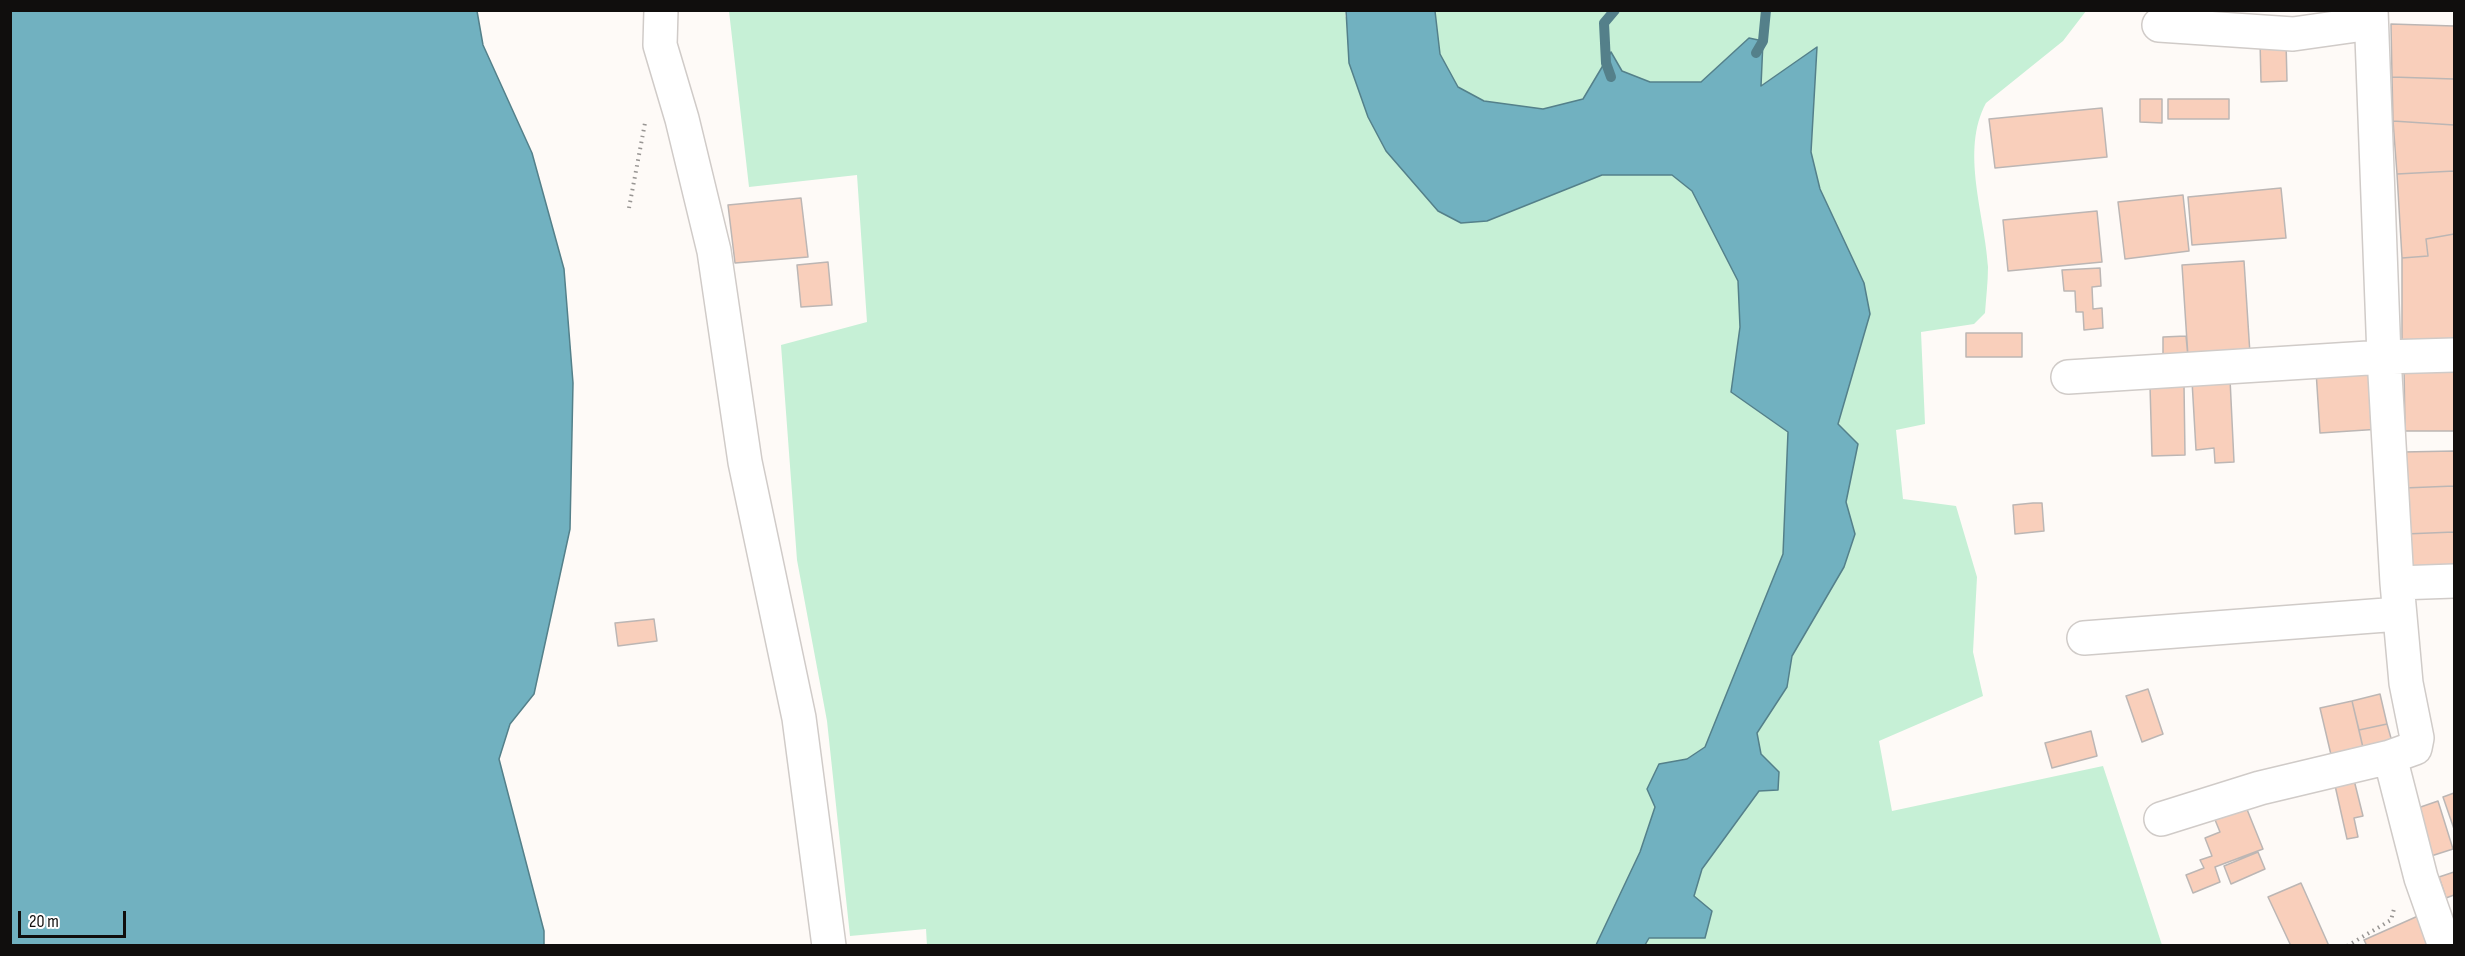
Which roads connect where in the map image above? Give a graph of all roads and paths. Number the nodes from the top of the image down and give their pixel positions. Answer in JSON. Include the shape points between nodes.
{"nodes":[{"id":1,"x":661,"y":10,"type":"edge"},
{"id":2,"x":2371,"y":17,"type":"edge"},
{"id":3,"x":2159,"y":25,"type":"dead end"},
{"id":4,"x":645,"y":122,"type":"dead end"},
{"id":5,"x":629,"y":208,"type":"dead end"},
{"id":6,"x":2454,"y":356,"type":"edge"},
{"id":7,"x":2384,"y":357,"type":"junction"},
{"id":8,"x":2068,"y":377,"type":"dead end"},
{"id":9,"x":2454,"y":581,"type":"edge"},
{"id":10,"x":2398,"y":599,"type":"junction"},
{"id":11,"x":2084,"y":638,"type":"dead end"},
{"id":12,"x":2390,"y":757,"type":"junction"},
{"id":13,"x":2161,"y":819,"type":"dead end"},
{"id":14,"x":830,"y":945,"type":"edge"},
{"id":15,"x":2445,"y":945,"type":"edge"}],
"edges":[{"from":1,"to":14,"type":"street","via":[[660,45],[714,251],[745,462],[799,718]]},
{"from":2,"to":3,"type":"street","via":[[2293,33]]},
{"from":2,"to":7,"type":"street"},
{"from":4,"to":5,"type":"path"},
{"from":6,"to":7,"type":"street"},
{"from":7,"to":8,"type":"street"},
{"from":7,"to":10,"type":"street"},
{"from":9,"to":10,"type":"street"},
{"from":10,"to":11,"type":"street"},
{"from":10,"to":12,"type":"street","via":[[2406,682],[2417,738],[2415,748]]},
{"from":12,"to":13,"type":"street","via":[[2260,788]]},
{"from":12,"to":15,"type":"street","via":[[2421,878]]}]}
